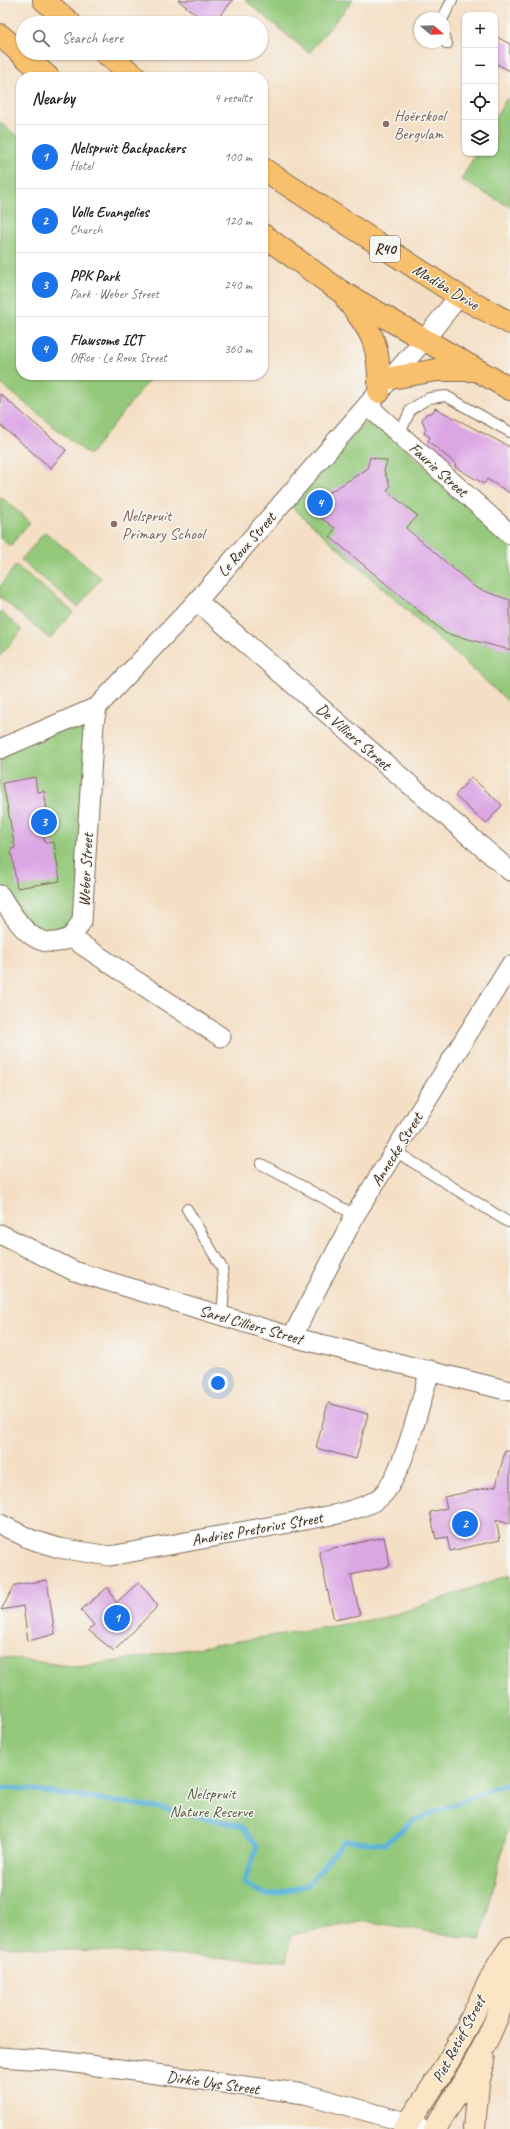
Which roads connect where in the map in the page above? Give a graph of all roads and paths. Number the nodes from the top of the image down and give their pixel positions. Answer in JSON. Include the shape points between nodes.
{"nodes":[{"id":1,"x":44,"y":0,"type":"edge"},
{"id":2,"x":452,"y":0,"type":"edge"},
{"id":3,"x":446,"y":12,"type":"edge"},
{"id":4,"x":62,"y":16,"type":"edge"},
{"id":5,"x":0,"y":35,"type":"edge"},
{"id":6,"x":16,"y":49,"type":"edge"},
{"id":7,"x":29,"y":60,"type":"edge"},
{"id":8,"x":114,"y":60,"type":"edge"},
{"id":9,"x":42,"y":72,"type":"edge"},
{"id":10,"x":130,"y":72,"type":"edge"},
{"id":11,"x":268,"y":172,"type":"edge"},
{"id":12,"x":268,"y":240,"type":"edge"},
{"id":13,"x":340,"y":291,"type":"junction"},
{"id":14,"x":459,"y":296,"type":"junction"},
{"id":15,"x":510,"y":323,"type":"edge"},
{"id":16,"x":424,"y":340,"type":"junction"},
{"id":17,"x":476,"y":370,"type":"junction"},
{"id":18,"x":510,"y":389,"type":"edge"},
{"id":19,"x":379,"y":392,"type":"junction"},
{"id":20,"x":510,"y":432,"type":"edge"},
{"id":21,"x":400,"y":433,"type":"junction"},
{"id":22,"x":510,"y":534,"type":"edge"},
{"id":23,"x":198,"y":601,"type":"junction"},
{"id":24,"x":97,"y":707,"type":"junction"},
{"id":25,"x":0,"y":749,"type":"edge"},
{"id":26,"x":510,"y":871,"type":"edge"},
{"id":27,"x":0,"y":895,"type":"edge"},
{"id":28,"x":70,"y":937,"type":"junction"},
{"id":29,"x":510,"y":966,"type":"edge"},
{"id":30,"x":221,"y":1036,"type":"dead end"},
{"id":31,"x":395,"y":1151,"type":"junction"},
{"id":32,"x":261,"y":1164,"type":"dead end"},
{"id":33,"x":187,"y":1209,"type":"dead end"},
{"id":34,"x":355,"y":1215,"type":"junction"},
{"id":35,"x":508,"y":1222,"type":"dead end"},
{"id":36,"x":0,"y":1234,"type":"edge"},
{"id":37,"x":222,"y":1316,"type":"junction"},
{"id":38,"x":292,"y":1337,"type":"junction"},
{"id":39,"x":430,"y":1370,"type":"junction"},
{"id":40,"x":510,"y":1391,"type":"edge"},
{"id":41,"x":0,"y":1524,"type":"edge"},
{"id":42,"x":510,"y":1948,"type":"edge"},
{"id":43,"x":510,"y":1971,"type":"edge"},
{"id":44,"x":503,"y":2001,"type":"junction"},
{"id":45,"x":0,"y":2057,"type":"edge"},
{"id":46,"x":411,"y":2127,"type":"edge"},
{"id":47,"x":435,"y":2129,"type":"edge"},
{"id":48,"x":474,"y":2129,"type":"edge"}],
"edges":[{"from":1,"to":4,"type":"main road"},
{"from":2,"to":3,"type":"lane"},
{"from":5,"to":6,"type":"main road"},
{"from":7,"to":9,"type":"main road"},
{"from":8,"to":10,"type":"main road"},
{"from":11,"to":14,"type":"main road","name":"Madiba Drive","number":"R40"},
{"from":12,"to":13,"type":"main road"},
{"from":13,"to":16,"type":"main road"},
{"from":13,"to":19,"type":"main road","via":[[365,322],[377,349]]},
{"from":14,"to":15,"type":"main road","name":"Madiba Drive","number":"R40"},
{"from":14,"to":16,"type":"street","name":"Le Roux Street"},
{"from":16,"to":17,"type":"main road"},
{"from":16,"to":19,"type":"street","name":"Le Roux Street"},
{"from":17,"to":18,"type":"main road"},
{"from":17,"to":19,"type":"main road","via":[[437,370]]},
{"from":19,"to":21,"type":"street","name":"Faurie Street"},
{"from":19,"to":23,"type":"street","name":"Le Roux Street"},
{"from":20,"to":21,"type":"lane","via":[[446,396],[435,396],[411,409]]},
{"from":21,"to":22,"type":"street","name":"Faurie Street"},
{"from":23,"to":24,"type":"street","name":"Le Roux Street"},
{"from":23,"to":26,"type":"street","name":"De Villiers Street"},
{"from":24,"to":25,"type":"street","name":"Le Roux Street"},
{"from":24,"to":28,"type":"street","name":"Weber Street","via":[[82,921]]},
{"from":27,"to":28,"type":"street","via":[[16,922],[34,938],[52,942]]},
{"from":28,"to":30,"type":"street"},
{"from":29,"to":31,"type":"street","name":"Annecke Street"},
{"from":31,"to":34,"type":"street","name":"Annecke Street"},
{"from":31,"to":35,"type":"lane"},
{"from":32,"to":34,"type":"lane"},
{"from":33,"to":37,"type":"lane","via":[[222,1268]]},
{"from":34,"to":38,"type":"street","name":"Annecke Street"},
{"from":36,"to":37,"type":"street","name":"Sarel Cilliers Street","via":[[74,1271]]},
{"from":37,"to":38,"type":"street","name":"Sarel Cilliers Street"},
{"from":38,"to":39,"type":"street","name":"Sarel Cilliers Street"},
{"from":39,"to":40,"type":"street","name":"Sarel Cilliers Street"},
{"from":39,"to":41,"type":"street","name":"Andries Pretorius Street","via":[[399,1469],[380,1498],[369,1505],[338,1514],[110,1556],[59,1548],[30,1539]]},
{"from":42,"to":46,"type":"street","name":"Piet Retief Street","via":[[499,1962],[465,2032]]},
{"from":43,"to":44,"type":"street","name":"Piet Retief Street"},
{"from":44,"to":47,"type":"street","name":"Piet Retief Street","via":[[479,2053]]},
{"from":44,"to":48,"type":"street","via":[[478,2083]]},
{"from":45,"to":46,"type":"street","name":"Dirkie Uys Street","via":[[60,2061],[305,2094]]}]}
